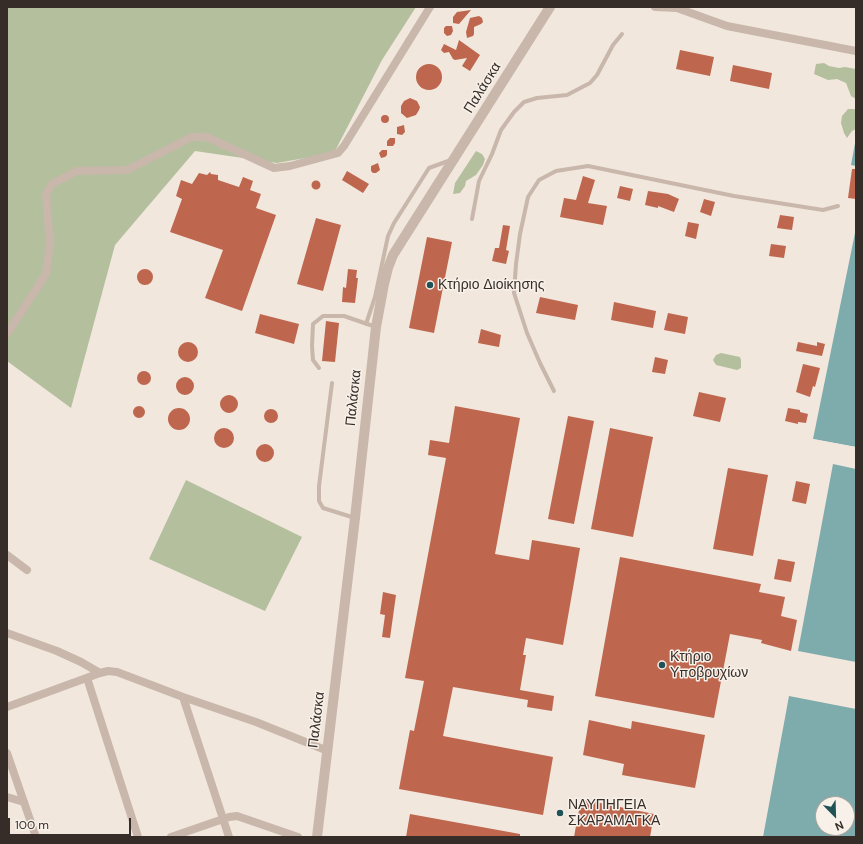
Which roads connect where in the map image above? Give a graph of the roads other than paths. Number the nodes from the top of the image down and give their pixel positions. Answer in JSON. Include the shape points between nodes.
{"nodes":[{"id":1,"x":430,"y":7,"type":"edge"},
{"id":2,"x":550,"y":7,"type":"edge"},
{"id":3,"x":655,"y":7,"type":"edge"},
{"id":4,"x":622,"y":34,"type":"dead end"},
{"id":5,"x":856,"y":51,"type":"edge"},
{"id":6,"x":455,"y":158,"type":"junction"},
{"id":7,"x":838,"y":206,"type":"dead end"},
{"id":8,"x":472,"y":218,"type":"dead end"},
{"id":9,"x":371,"y":326,"type":"junction"},
{"id":10,"x":7,"y":334,"type":"edge"},
{"id":11,"x":319,"y":368,"type":"dead end"},
{"id":12,"x":332,"y":384,"type":"dead end"},
{"id":13,"x":554,"y":391,"type":"dead end"},
{"id":14,"x":355,"y":518,"type":"junction"},
{"id":15,"x":7,"y":555,"type":"edge"},
{"id":16,"x":27,"y":570,"type":"dead end"},
{"id":17,"x":7,"y":633,"type":"edge"},
{"id":18,"x":100,"y":673,"type":"junction"},
{"id":19,"x":87,"y":678,"type":"junction"},
{"id":20,"x":183,"y":697,"type":"junction"},
{"id":21,"x":7,"y":707,"type":"edge"},
{"id":22,"x":328,"y":751,"type":"junction"},
{"id":23,"x":7,"y":753,"type":"edge"},
{"id":24,"x":7,"y":796,"type":"edge"},
{"id":25,"x":24,"y":802,"type":"junction"},
{"id":26,"x":223,"y":819,"type":"junction"},
{"id":27,"x":36,"y":837,"type":"edge"},
{"id":28,"x":138,"y":837,"type":"edge"},
{"id":29,"x":171,"y":837,"type":"edge"},
{"id":30,"x":229,"y":837,"type":"edge"},
{"id":31,"x":298,"y":837,"type":"edge"},
{"id":32,"x":316,"y":837,"type":"edge"}],
"edges":[{"from":1,"to":10,"type":"street","via":[[338,153],[274,168],[207,137],[192,137],[127,170],[76,171],[52,184],[46,194],[50,243],[46,274]]},
{"from":2,"to":6,"type":"street","name":"Παλάσκα"},
{"from":3,"to":5,"type":"street","via":[[677,8],[727,26]]},
{"from":4,"to":8,"type":"lane","via":[[590,83],[567,95],[524,102],[514,112],[501,130],[479,181]]},
{"from":6,"to":9,"type":"street","name":"Παλάσκα","via":[[394,255]]},
{"from":6,"to":9,"type":"lane","via":[[429,168],[394,223],[388,236]]},
{"from":7,"to":13,"type":"lane","via":[[824,210],[734,196],[588,166],[556,171],[539,180],[528,197],[520,234],[514,292],[527,333]]},
{"from":9,"to":11,"type":"lane","via":[[344,316],[323,316],[313,324],[313,360]]},
{"from":9,"to":14,"type":"street","name":"Παλάσκα"},
{"from":12,"to":14,"type":"lane","via":[[319,501],[323,508]]},
{"from":14,"to":22,"type":"street","name":"Παλάσκα"},
{"from":15,"to":16,"type":"street"},
{"from":17,"to":18,"type":"street","via":[[57,651]]},
{"from":18,"to":19,"type":"street"},
{"from":18,"to":20,"type":"street","via":[[117,672]]},
{"from":19,"to":21,"type":"street"},
{"from":19,"to":28,"type":"street"},
{"from":20,"to":22,"type":"street","via":[[256,722]]},
{"from":20,"to":26,"type":"street"},
{"from":22,"to":32,"type":"street","name":"Παλάσκα"},
{"from":23,"to":25,"type":"street"},
{"from":24,"to":25,"type":"street"},
{"from":25,"to":27,"type":"street"},
{"from":26,"to":29,"type":"street"},
{"from":26,"to":30,"type":"street"},
{"from":26,"to":31,"type":"street","via":[[237,816]]}]}
